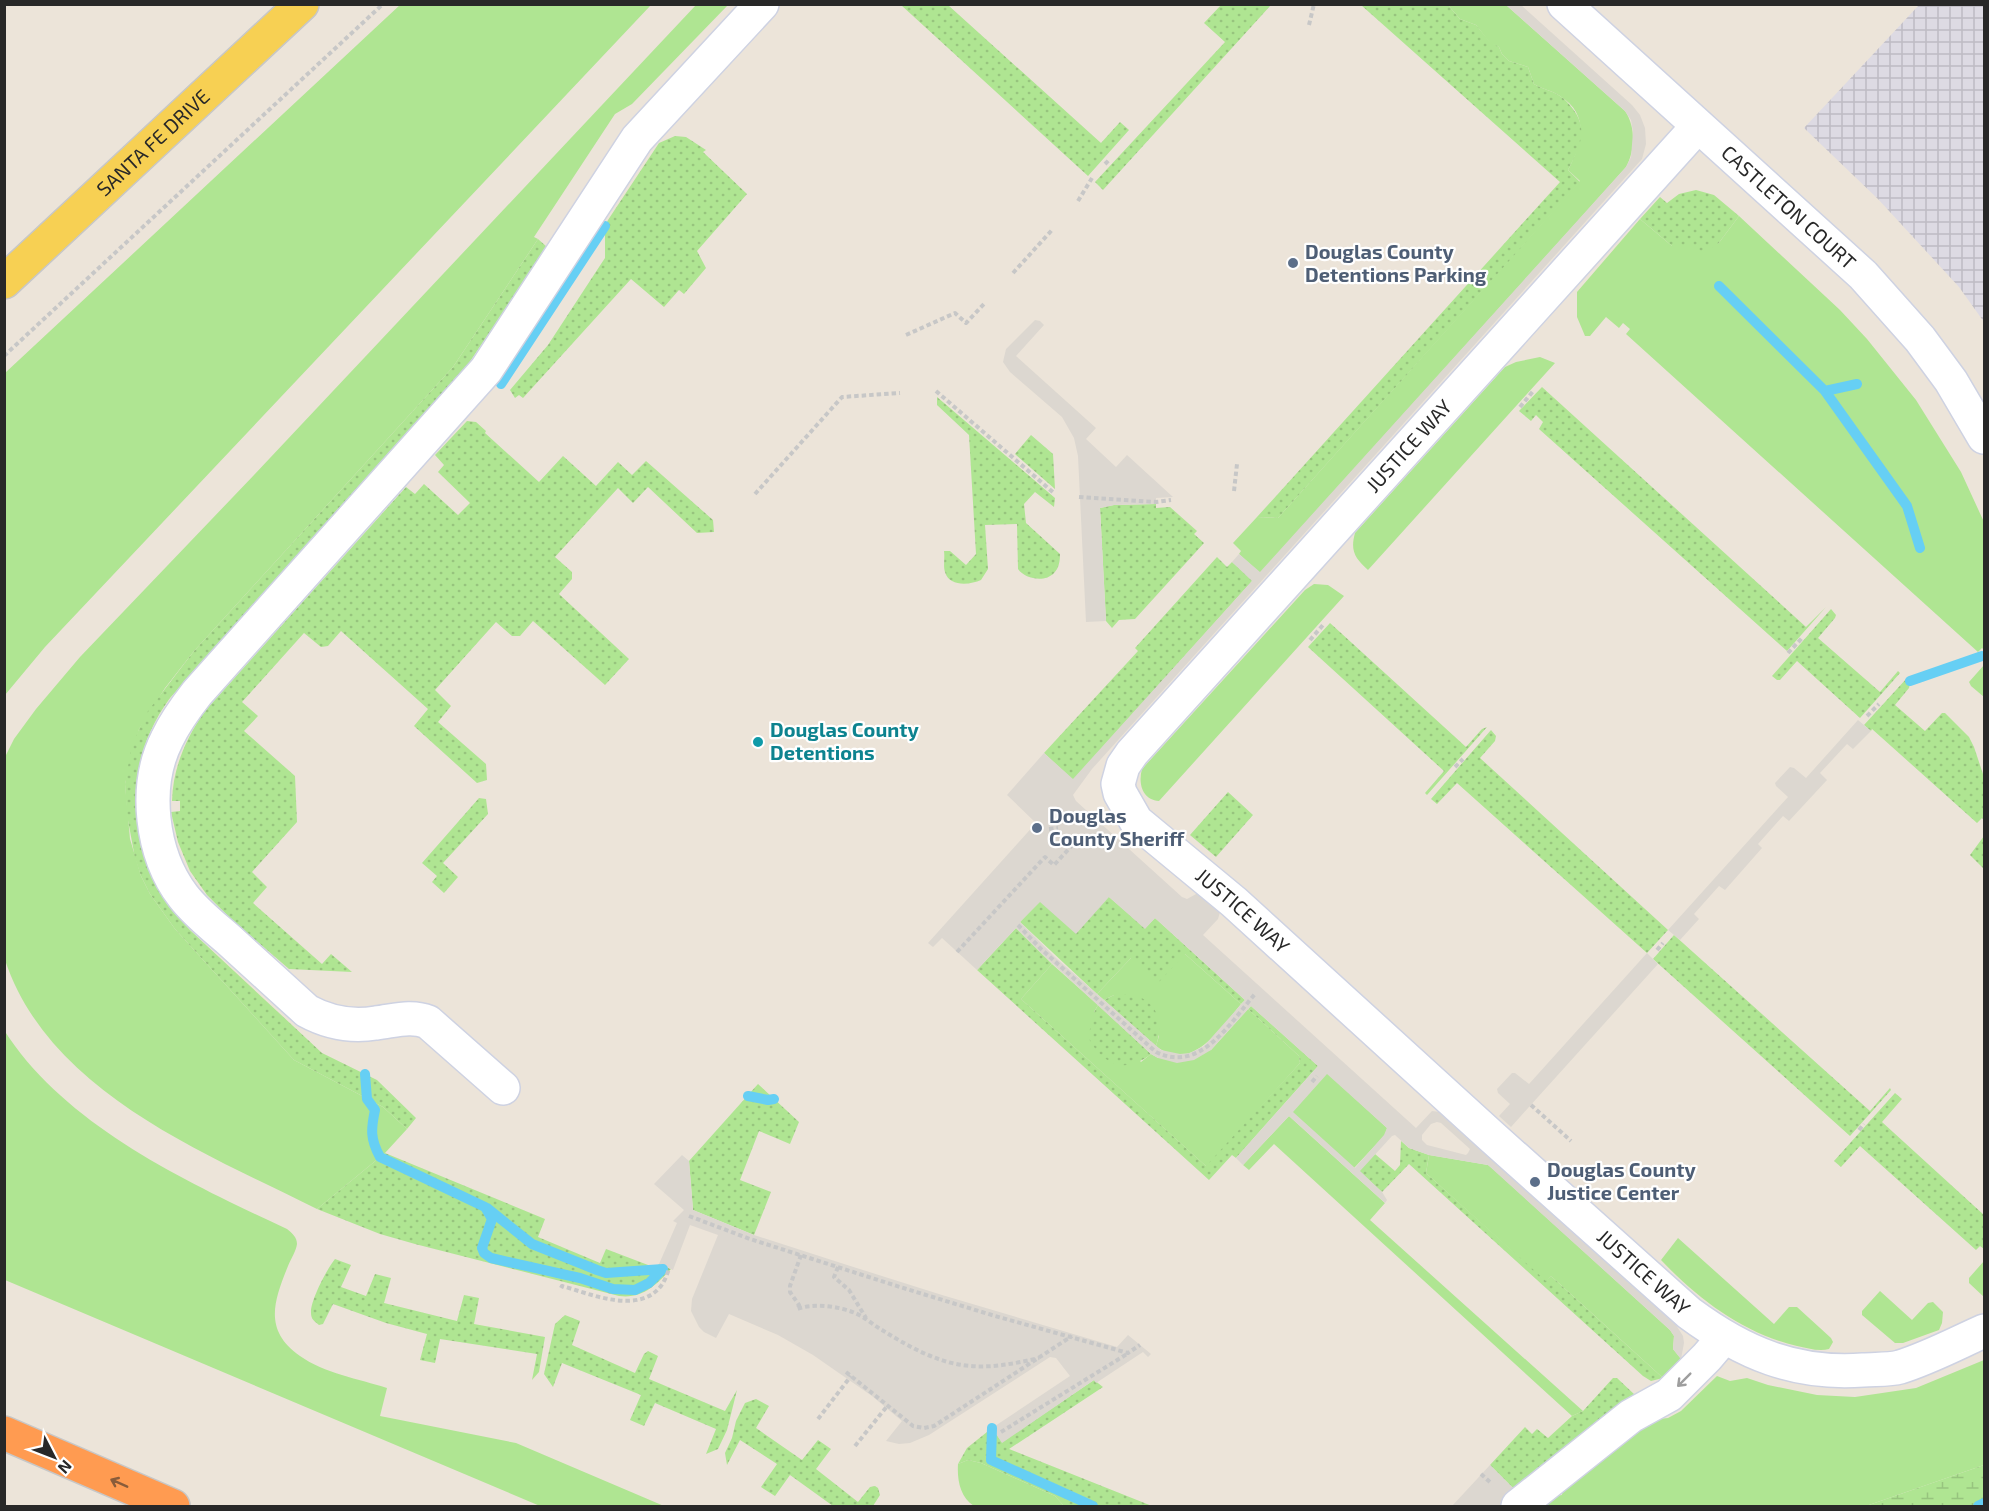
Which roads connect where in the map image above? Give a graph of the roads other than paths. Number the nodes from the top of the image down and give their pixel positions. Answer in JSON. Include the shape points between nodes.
{"nodes":[{"id":1,"x":302,"y":4,"type":"edge"},
{"id":2,"x":762,"y":4,"type":"edge"},
{"id":3,"x":1564,"y":4,"type":"edge"},
{"id":4,"x":1698,"y":126,"type":"junction"},
{"id":5,"x":4,"y":282,"type":"edge"},
{"id":6,"x":1984,"y":437,"type":"edge"},
{"id":7,"x":503,"y":1088,"type":"dead end"},
{"id":8,"x":1984,"y":1331,"type":"edge"},
{"id":9,"x":1724,"y":1337,"type":"junction"},
{"id":10,"x":4,"y":1433,"type":"edge"},
{"id":11,"x":173,"y":1506,"type":"edge"},
{"id":12,"x":1518,"y":1506,"type":"edge"}],
"edges":[{"from":1,"to":5,"type":"main road","name":"SANTA FE DRIVE"},
{"from":2,"to":7,"type":"street","via":[[637,139],[486,370],[197,693],[166,740],[158,760],[153,802],[160,847],[171,877],[199,914],[307,1011],[341,1024],[417,1018],[428,1022]]},
{"from":3,"to":4,"type":"street","name":"CASTLETON COURT"},
{"from":4,"to":6,"type":"street","name":"CASTLETON COURT","via":[[1863,275],[1894,308],[1951,381]]},
{"from":4,"to":9,"type":"street","name":"JUSTICE WAY","via":[[1132,753],[1118,784],[1136,821],[1234,902],[1689,1312]]},
{"from":8,"to":9,"type":"street","name":"JUSTICE WAY","via":[[1898,1367],[1836,1371],[1791,1365]]},
{"from":9,"to":12,"type":"street","one_way":true,"via":[[1669,1395],[1631,1416]]},
{"from":11,"to":10,"type":"highway","one_way":true}]}
